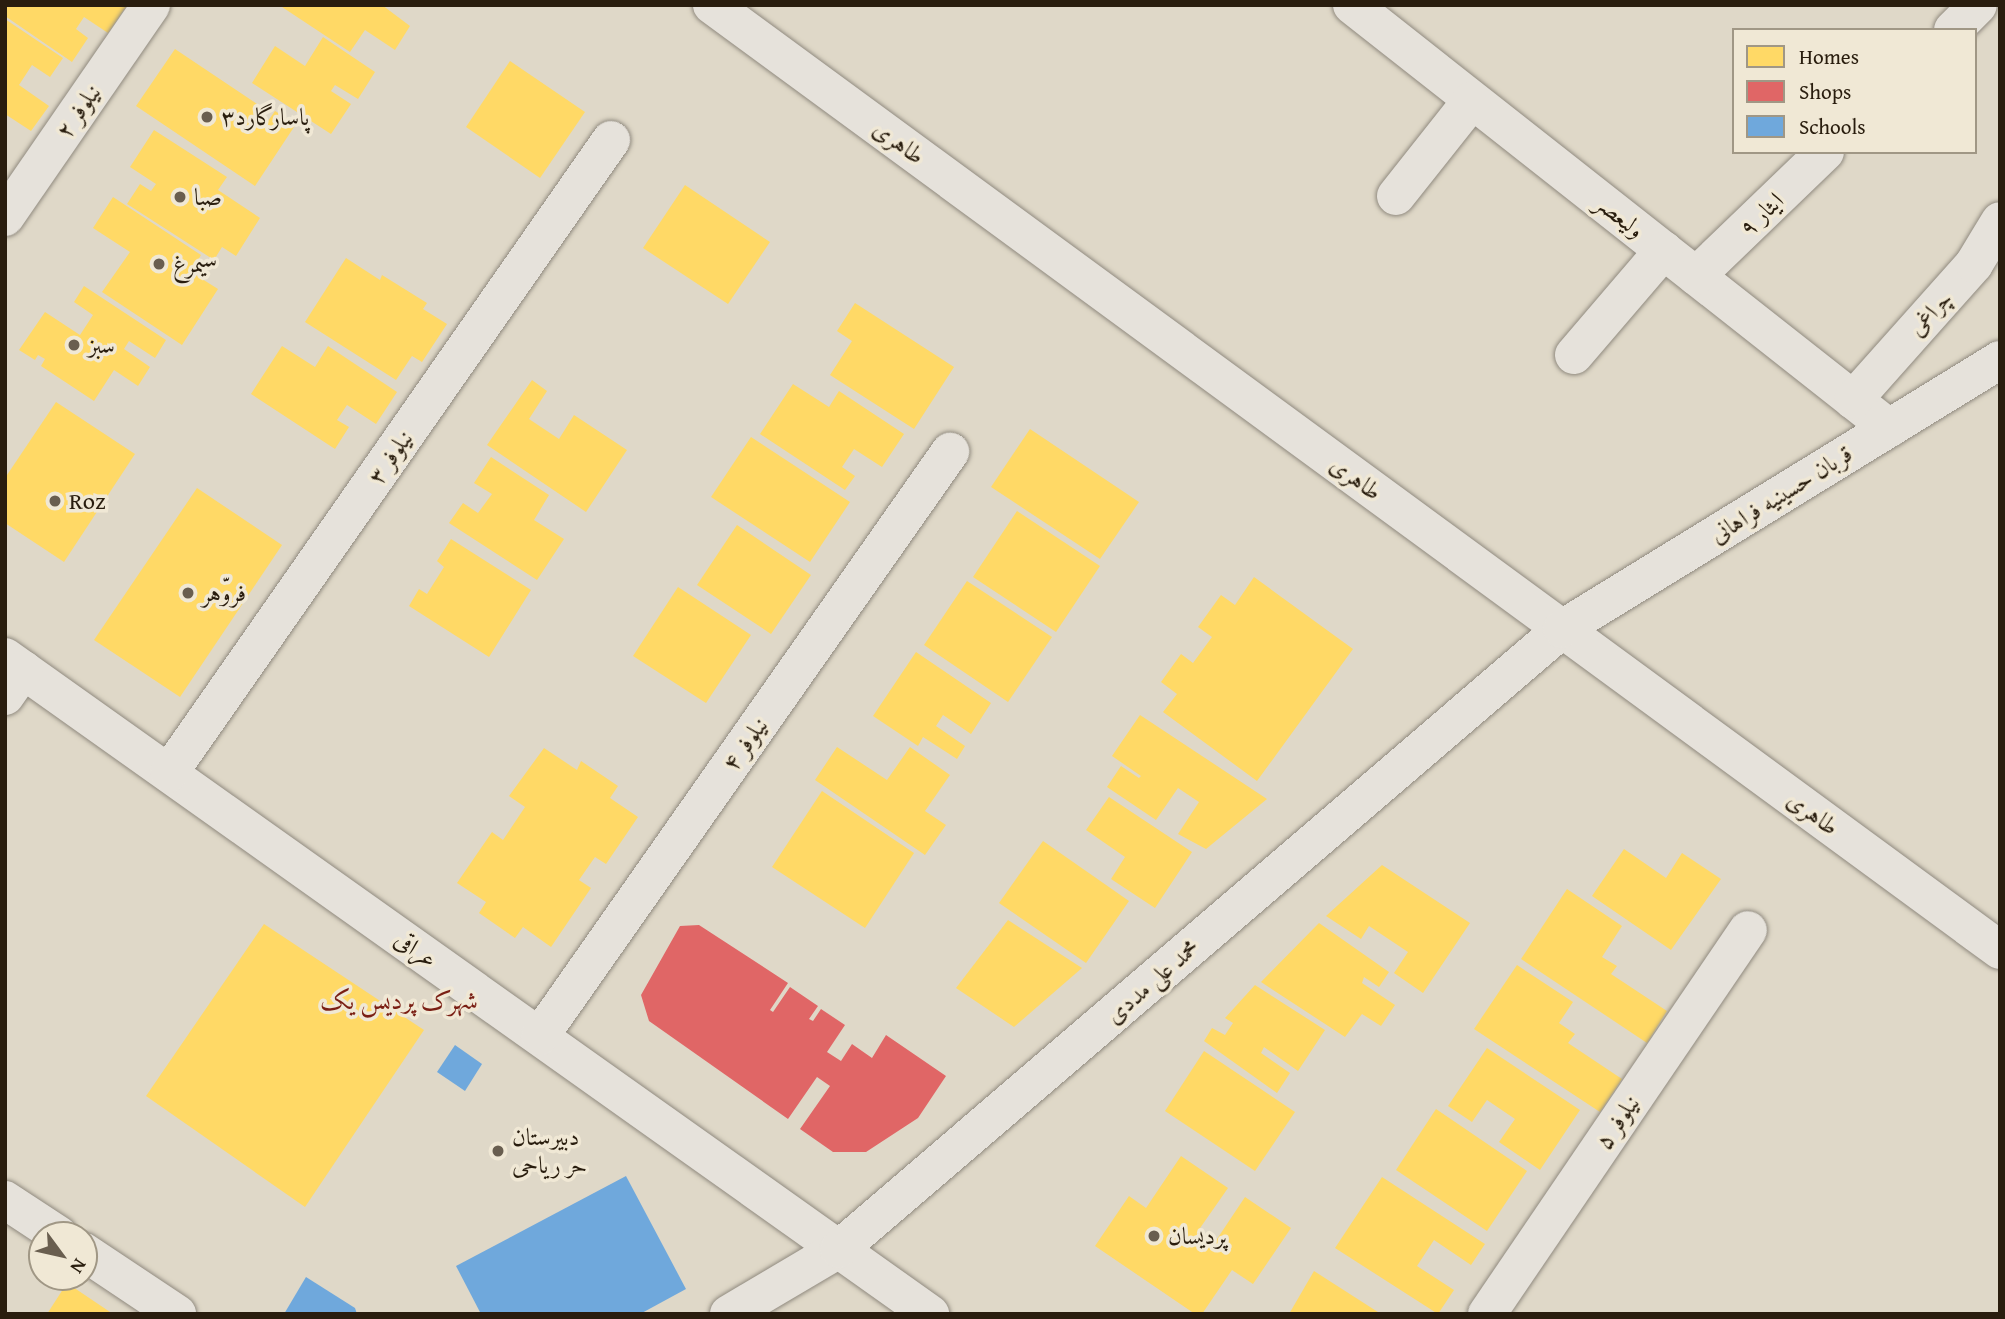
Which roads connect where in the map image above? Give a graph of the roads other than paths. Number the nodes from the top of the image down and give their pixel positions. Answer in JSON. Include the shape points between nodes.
{"nodes":[{"id":1,"x":151,"y":5,"type":"edge"},
{"id":2,"x":712,"y":5,"type":"edge"},
{"id":3,"x":1352,"y":5,"type":"edge"},
{"id":4,"x":1978,"y":5,"type":"edge"},
{"id":5,"x":1955,"y":28,"type":"edge"},
{"id":6,"x":1472,"y":100,"type":"junction"},
{"id":7,"x":611,"y":140,"type":"dead end"},
{"id":8,"x":1823,"y":154,"type":"edge"},
{"id":9,"x":1396,"y":195,"type":"dead end"},
{"id":10,"x":5,"y":217,"type":"edge"},
{"id":11,"x":2000,"y":221,"type":"edge"},
{"id":12,"x":1664,"y":250,"type":"junction"},
{"id":13,"x":1696,"y":276,"type":"junction"},
{"id":14,"x":1574,"y":355,"type":"dead end"},
{"id":15,"x":1998,"y":364,"type":"edge"},
{"id":16,"x":1853,"y":400,"type":"junction"},
{"id":17,"x":1889,"y":428,"type":"junction"},
{"id":18,"x":950,"y":452,"type":"dead end"},
{"id":19,"x":1562,"y":629,"type":"junction"},
{"id":20,"x":11,"y":674,"type":"edge"},
{"id":21,"x":170,"y":773,"type":"junction"},
{"id":22,"x":1748,"y":930,"type":"dead end"},
{"id":23,"x":2000,"y":950,"type":"edge"},
{"id":24,"x":540,"y":1036,"type":"junction"},
{"id":25,"x":5,"y":1200,"type":"edge"},
{"id":26,"x":37,"y":1221,"type":"edge"},
{"id":27,"x":839,"y":1249,"type":"junction"},
{"id":28,"x":98,"y":1261,"type":"edge"},
{"id":29,"x":177,"y":1314,"type":"edge"},
{"id":30,"x":729,"y":1314,"type":"edge"},
{"id":31,"x":930,"y":1314,"type":"edge"},
{"id":32,"x":1487,"y":1314,"type":"edge"}],
"edges":[{"from":1,"to":10,"type":"street","name":"نیلوفر ۲"},
{"from":2,"to":19,"type":"street","name":"طاهری"},
{"from":3,"to":6,"type":"street","name":"ولیعصر"},
{"from":4,"to":5,"type":"street"},
{"from":6,"to":9,"type":"street"},
{"from":6,"to":12,"type":"street","name":"ولیعصر"},
{"from":7,"to":21,"type":"street","name":"نیلوفر ۳"},
{"from":8,"to":13,"type":"street","name":"ایثار ۹"},
{"from":11,"to":16,"type":"street","name":"چراغی","via":[[1974,264]]},
{"from":12,"to":13,"type":"street","name":"ولیعصر"},
{"from":12,"to":14,"type":"street"},
{"from":13,"to":16,"type":"street","name":"ولیعصر"},
{"from":15,"to":17,"type":"street","name":"قربان حسینیه فراهانی"},
{"from":16,"to":17,"type":"street","name":"ولیعصر"},
{"from":17,"to":19,"type":"street","name":"قربان حسینیه فراهانی"},
{"from":18,"to":24,"type":"street","name":"نیلوفر ۴"},
{"from":19,"to":23,"type":"street","name":"طاهری"},
{"from":19,"to":27,"type":"street","name":"محمد علی مددی"},
{"from":20,"to":21,"type":"street","name":"عراقی"},
{"from":21,"to":24,"type":"street","name":"عراقی"},
{"from":22,"to":32,"type":"street","name":"نیلوفر ۵"},
{"from":24,"to":27,"type":"street","name":"عراقی"},
{"from":25,"to":26,"type":"street"},
{"from":27,"to":30,"type":"street","name":"محمد علی مددی"},
{"from":27,"to":31,"type":"street","name":"عراقی"},
{"from":28,"to":29,"type":"street"}]}
